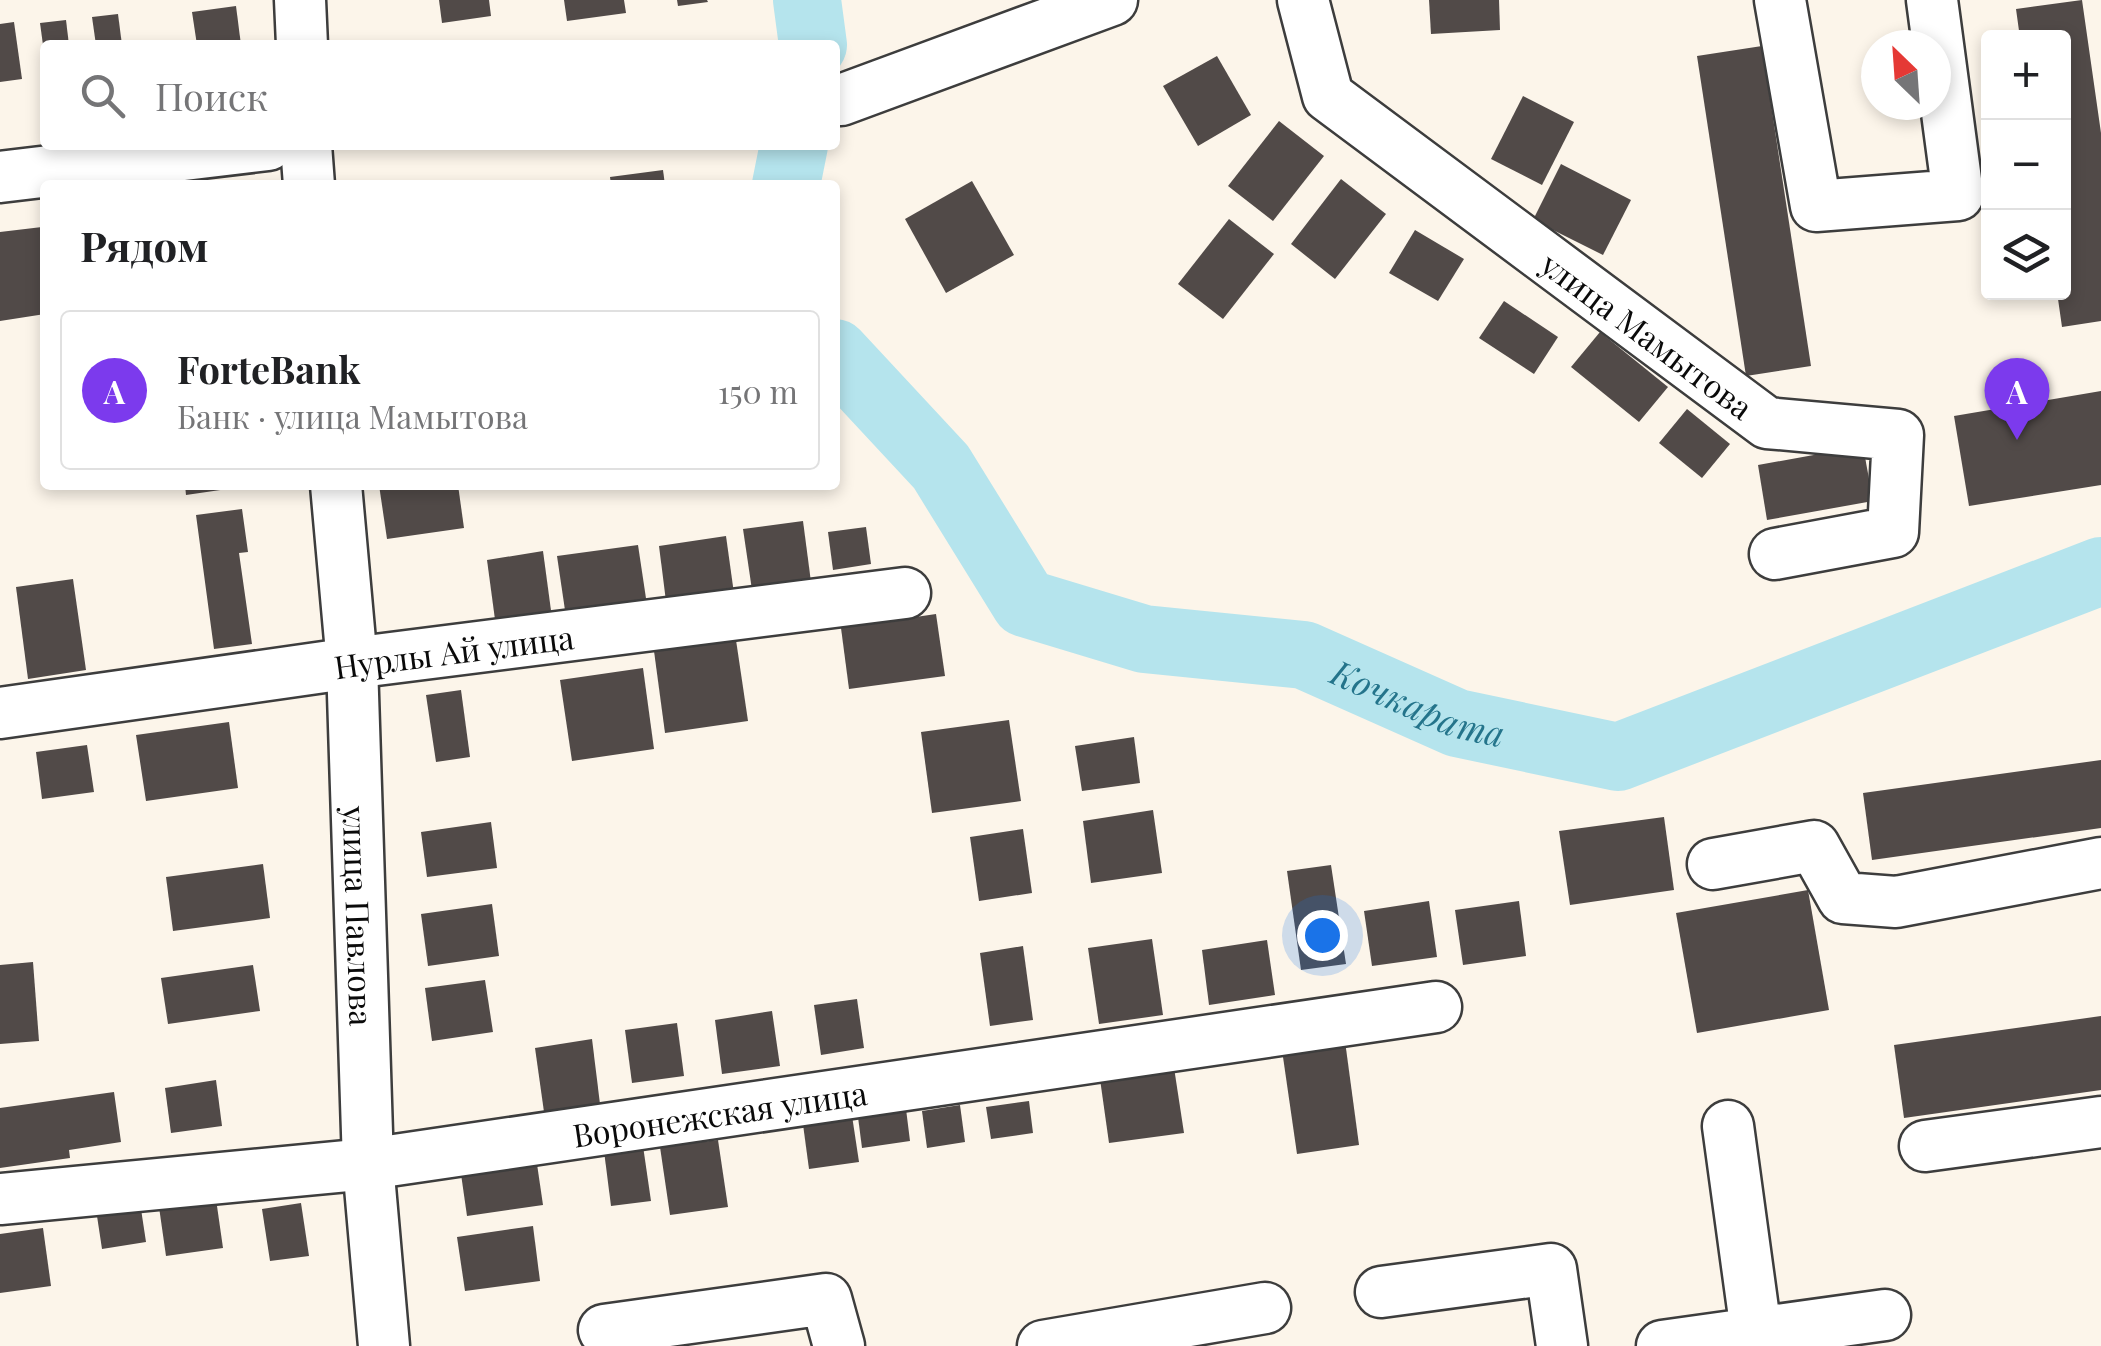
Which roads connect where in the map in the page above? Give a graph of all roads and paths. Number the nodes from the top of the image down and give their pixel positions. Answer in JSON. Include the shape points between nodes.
{"nodes":[{"id":1,"x":300,"y":0,"type":"edge"},
{"id":2,"x":1112,"y":0,"type":"edge"},
{"id":3,"x":1303,"y":0,"type":"edge"},
{"id":4,"x":1780,"y":0,"type":"edge"},
{"id":5,"x":1932,"y":0,"type":"edge"},
{"id":6,"x":302,"y":40,"type":"edge"},
{"id":7,"x":841,"y":100,"type":"dead end"},
{"id":8,"x":226,"y":150,"type":"edge"},
{"id":9,"x":306,"y":150,"type":"edge"},
{"id":10,"x":0,"y":177,"type":"edge"},
{"id":11,"x":309,"y":180,"type":"edge"},
{"id":12,"x":336,"y":490,"type":"edge"},
{"id":13,"x":1776,"y":554,"type":"dead end"},
{"id":14,"x":906,"y":593,"type":"dead end"},
{"id":15,"x":352,"y":663,"type":"junction"},
{"id":16,"x":0,"y":713,"type":"edge"},
{"id":17,"x":2101,"y":863,"type":"edge"},
{"id":18,"x":1714,"y":864,"type":"dead end"},
{"id":19,"x":1436,"y":1007,"type":"dead end"},
{"id":20,"x":2101,"y":1122,"type":"edge"},
{"id":21,"x":1728,"y":1126,"type":"dead end"},
{"id":22,"x":1925,"y":1146,"type":"dead end"},
{"id":23,"x":368,"y":1164,"type":"junction"},
{"id":24,"x":0,"y":1199,"type":"edge"},
{"id":25,"x":1381,"y":1292,"type":"dead end"},
{"id":26,"x":1266,"y":1308,"type":"dead end"},
{"id":27,"x":1885,"y":1315,"type":"dead end"},
{"id":28,"x":604,"y":1330,"type":"dead end"},
{"id":29,"x":1757,"y":1339,"type":"edge"},
{"id":30,"x":384,"y":1346,"type":"edge"},
{"id":31,"x":839,"y":1346,"type":"edge"},
{"id":32,"x":1043,"y":1346,"type":"edge"},
{"id":33,"x":1562,"y":1346,"type":"edge"},
{"id":34,"x":1662,"y":1346,"type":"edge"}],
"edges":[{"from":1,"to":6,"type":"street"},
{"from":2,"to":7,"type":"street"},
{"from":3,"to":13,"type":"street","name":"улица Мамытова","via":[[1328,96],[1767,423],[1898,435],[1893,532]]},
{"from":4,"to":5,"type":"street","via":[[1816,206],[1958,194]]},
{"from":8,"to":10,"type":"street"},
{"from":9,"to":11,"type":"street"},
{"from":12,"to":15,"type":"street","name":"улица Павлова"},
{"from":14,"to":15,"type":"street","name":"Нурлы Ай улица"},
{"from":15,"to":16,"type":"street","name":"Нурлы Ай улица"},
{"from":15,"to":23,"type":"street","name":"улица Павлова"},
{"from":17,"to":18,"type":"street","via":[[1896,902],[1844,898],[1814,846]]},
{"from":19,"to":23,"type":"street","name":"Воронежская улица"},
{"from":20,"to":22,"type":"street"},
{"from":21,"to":29,"type":"street"},
{"from":23,"to":24,"type":"street","name":"Воронежская улица"},
{"from":23,"to":30,"type":"street","name":"улица Павлова"},
{"from":25,"to":33,"type":"street","via":[[1551,1269]]},
{"from":26,"to":32,"type":"street"},
{"from":27,"to":29,"type":"street"},
{"from":28,"to":31,"type":"street","via":[[826,1299]]},
{"from":29,"to":34,"type":"street"}]}
